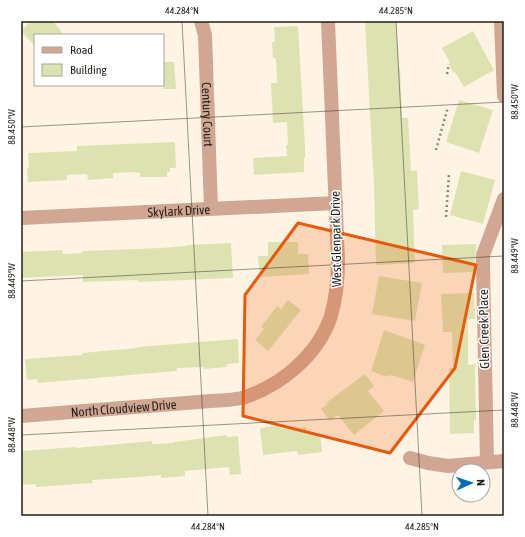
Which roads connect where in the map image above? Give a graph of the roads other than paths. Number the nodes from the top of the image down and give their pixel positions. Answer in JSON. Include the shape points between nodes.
{"nodes":[{"id":1,"x":201,"y":21,"type":"edge"},
{"id":2,"x":328,"y":21,"type":"edge"},
{"id":3,"x":501,"y":21,"type":"edge"},
{"id":4,"x":504,"y":96,"type":"edge"},
{"id":5,"x":504,"y":199,"type":"edge"},
{"id":6,"x":336,"y":203,"type":"junction"},
{"id":7,"x":211,"y":209,"type":"junction"},
{"id":8,"x":21,"y":218,"type":"edge"},
{"id":9,"x":227,"y":400,"type":"joint"},
{"id":10,"x":21,"y":416,"type":"edge"},
{"id":11,"x":410,"y":458,"type":"dead end"},
{"id":12,"x":504,"y":461,"type":"edge"},
{"id":13,"x":487,"y":462,"type":"junction"}],
"edges":[{"from":1,"to":7,"type":"street","name":"Century Court","via":[[205,35]]},
{"from":2,"to":6,"type":"street","name":"West Glenpark Drive"},
{"from":3,"to":4,"type":"street"},
{"from":5,"to":13,"type":"street","name":"Glen Creek Place","via":[[483,255]]},
{"from":6,"to":7,"type":"street","name":"Skylark Drive"},
{"from":6,"to":9,"type":"street","name":"West Glenpark Drive","via":[[338,281],[331,316],[324,334],[303,361],[279,381],[253,394]]},
{"from":7,"to":8,"type":"street","name":"Skylark Drive"},
{"from":9,"to":10,"type":"street","name":"North Cloudview Drive"},
{"from":11,"to":13,"type":"street","via":[[448,466]]},
{"from":12,"to":13,"type":"street"}]}
